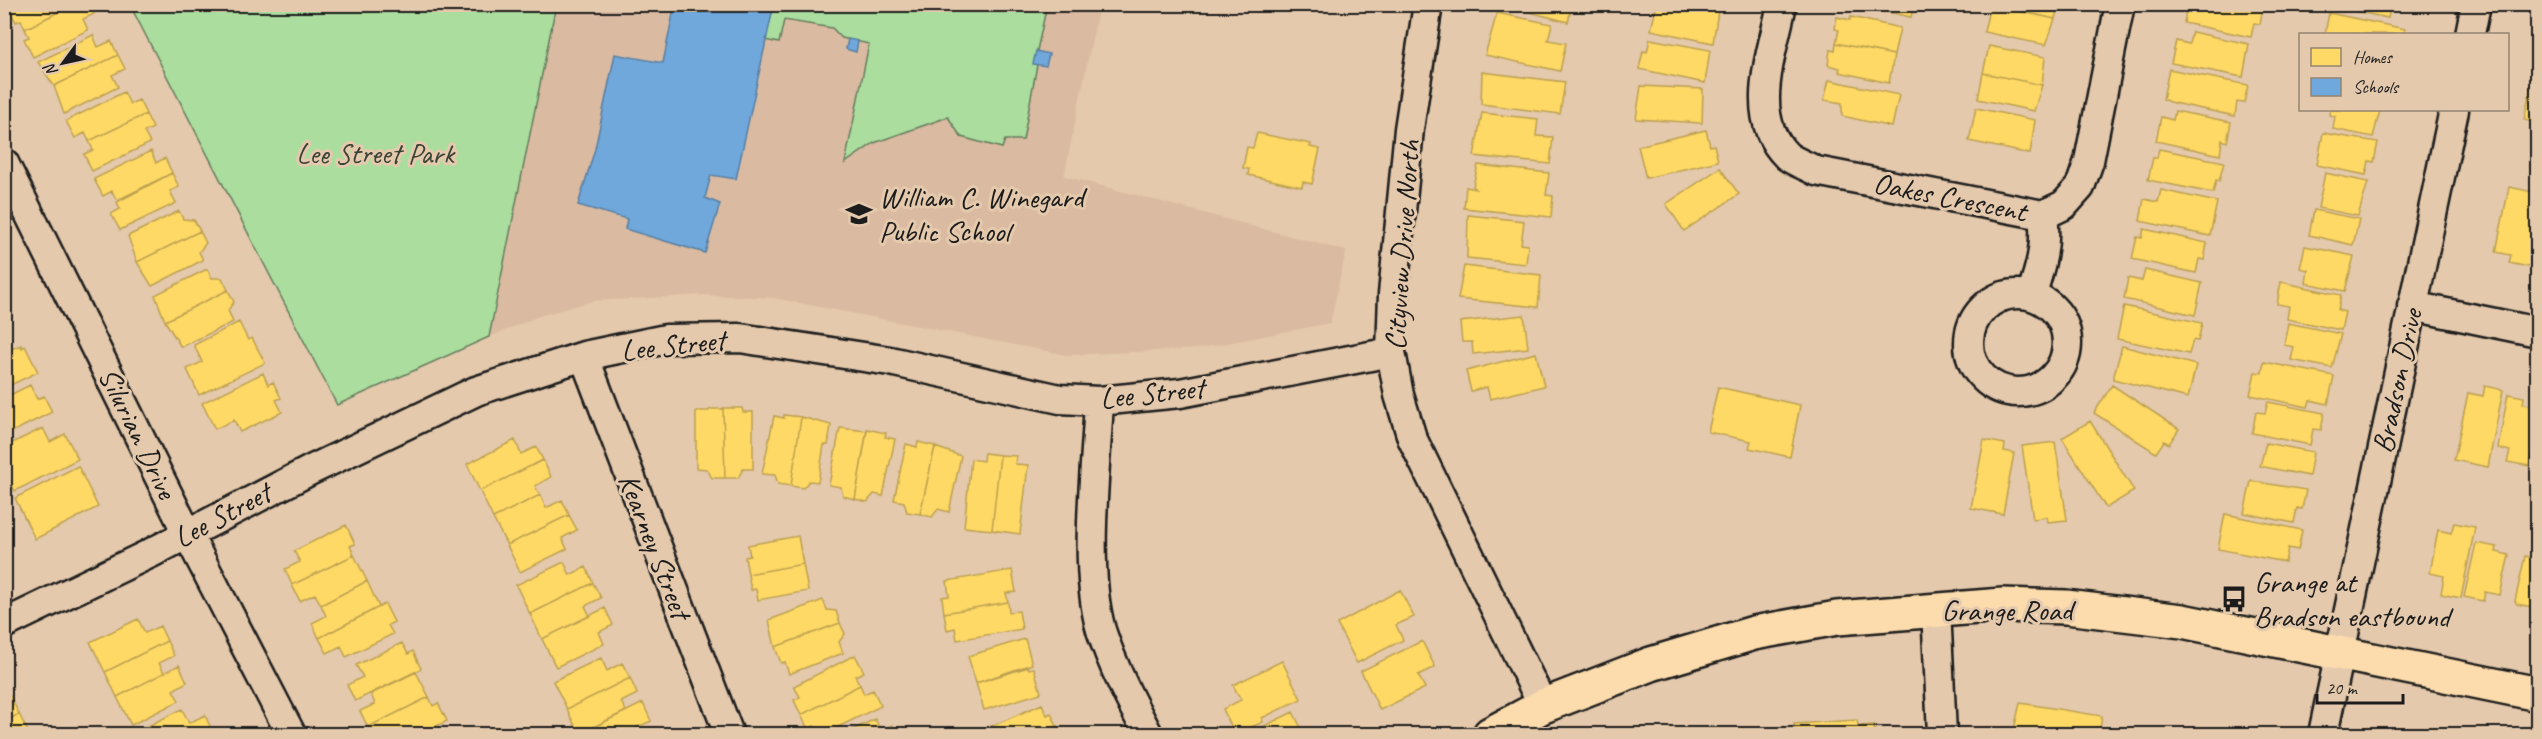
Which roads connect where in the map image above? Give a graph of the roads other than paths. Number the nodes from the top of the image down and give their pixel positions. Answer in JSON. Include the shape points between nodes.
{"nodes":[{"id":1,"x":1428,"y":4,"type":"edge"},
{"id":2,"x":1782,"y":4,"type":"edge"},
{"id":3,"x":2120,"y":4,"type":"edge"},
{"id":4,"x":2476,"y":4,"type":"edge"},
{"id":5,"x":2470,"y":33,"type":"edge"},
{"id":6,"x":2454,"y":111,"type":"edge"},
{"id":7,"x":4,"y":163,"type":"edge"},
{"id":8,"x":2043,"y":215,"type":"junction"},
{"id":9,"x":2031,"y":295,"type":"dead end"},
{"id":10,"x":2412,"y":306,"type":"junction"},
{"id":11,"x":2538,"y":332,"type":"edge"},
{"id":12,"x":1391,"y":352,"type":"junction"},
{"id":13,"x":584,"y":356,"type":"junction"},
{"id":14,"x":1099,"y":401,"type":"junction"},
{"id":15,"x":187,"y":534,"type":"junction"},
{"id":16,"x":1936,"y":609,"type":"junction"},
{"id":17,"x":4,"y":624,"type":"edge"},
{"id":18,"x":2339,"y":652,"type":"junction"},
{"id":19,"x":2538,"y":694,"type":"edge"},
{"id":20,"x":1543,"y":706,"type":"junction"},
{"id":21,"x":291,"y":735,"type":"edge"},
{"id":22,"x":729,"y":735,"type":"edge"},
{"id":23,"x":1148,"y":735,"type":"edge"},
{"id":24,"x":1490,"y":735,"type":"edge"},
{"id":25,"x":1941,"y":735,"type":"edge"},
{"id":26,"x":2324,"y":735,"type":"edge"}],
"edges":[{"from":1,"to":12,"type":"street","name":"Cityview Drive North","via":[[1409,129]]},
{"from":2,"to":8,"type":"street","name":"Oakes Crescent","via":[[1764,107],[1771,135],[1788,157],[1816,171]]},
{"from":3,"to":8,"type":"street","name":"Oakes Crescent","via":[[2089,161],[2080,187],[2064,205]]},
{"from":4,"to":5,"type":"street"},
{"from":6,"to":10,"type":"street","name":"Bradson Drive"},
{"from":7,"to":15,"type":"street","name":"Silurian Drive"},
{"from":8,"to":9,"type":"street","via":[[2043,258]]},
{"from":10,"to":11,"type":"street"},
{"from":10,"to":18,"type":"street","name":"Bradson Drive"},
{"from":12,"to":14,"type":"street","name":"Lee Street","via":[[1180,393]]},
{"from":12,"to":20,"type":"street","name":"Cityview Drive North","via":[[1412,438]]},
{"from":13,"to":14,"type":"street","name":"Lee Street","via":[[666,339],[740,338],[890,361],[1060,399]]},
{"from":13,"to":15,"type":"street","name":"Lee Street","via":[[476,390]]},
{"from":13,"to":22,"type":"street","name":"Kearney Street"},
{"from":14,"to":23,"type":"street","via":[[1092,567],[1095,598],[1101,629],[1121,682]]},
{"from":15,"to":17,"type":"street","name":"Lee Street"},
{"from":15,"to":21,"type":"street","name":"Silurian Drive"},
{"from":16,"to":18,"type":"main road","name":"Grange Road","via":[[2066,607],[2182,621]]},
{"from":16,"to":20,"type":"main road","name":"Grange Road","via":[[1837,618],[1754,633],[1651,664]]},
{"from":16,"to":25,"type":"street"},
{"from":18,"to":19,"type":"main road","name":"Grange Road"},
{"from":18,"to":26,"type":"street","name":"Bradson Drive"},
{"from":20,"to":24,"type":"main road","name":"Grange Road"}]}
